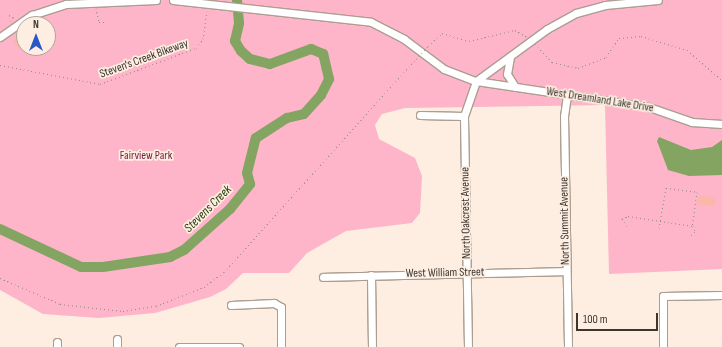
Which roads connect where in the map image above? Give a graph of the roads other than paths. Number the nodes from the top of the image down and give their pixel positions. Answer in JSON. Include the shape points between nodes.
{"nodes":[{"id":1,"x":156,"y":0,"type":"edge"},
{"id":2,"x":173,"y":0,"type":"edge"},
{"id":3,"x":658,"y":0,"type":"edge"},
{"id":4,"x":0,"y":37,"type":"edge"},
{"id":5,"x":510,"y":57,"type":"junction"},
{"id":6,"x":476,"y":81,"type":"junction"},
{"id":7,"x":515,"y":87,"type":"junction"},
{"id":8,"x":567,"y":95,"type":"junction"},
{"id":9,"x":420,"y":115,"type":"dead end"},
{"id":10,"x":464,"y":116,"type":"junction"},
{"id":11,"x":722,"y":124,"type":"edge"},
{"id":12,"x":566,"y":271,"type":"junction"},
{"id":13,"x":467,"y":273,"type":"junction"},
{"id":14,"x":371,"y":275,"type":"junction"},
{"id":15,"x":323,"y":277,"type":"dead end"},
{"id":16,"x":722,"y":295,"type":"edge"},
{"id":17,"x":231,"y":305,"type":"dead end"},
{"id":18,"x":117,"y":339,"type":"dead end"},
{"id":19,"x":117,"y":347,"type":"edge"},
{"id":20,"x":179,"y":347,"type":"edge"},
{"id":21,"x":239,"y":347,"type":"edge"},
{"id":22,"x":281,"y":347,"type":"edge"},
{"id":23,"x":372,"y":347,"type":"edge"},
{"id":24,"x":468,"y":347,"type":"edge"},
{"id":25,"x":568,"y":347,"type":"edge"},
{"id":26,"x":663,"y":347,"type":"edge"}],
"edges":[{"from":1,"to":4,"type":"street","via":[[96,2],[43,11]]},
{"from":2,"to":6,"type":"street","name":"West Dreamland Lake Drive","via":[[371,22],[399,36],[444,69]]},
{"from":3,"to":5,"type":"street","via":[[591,8],[562,20]]},
{"from":5,"to":6,"type":"street"},
{"from":5,"to":7,"type":"street","via":[[507,74]]},
{"from":6,"to":7,"type":"street","name":"West Dreamland Lake Drive"},
{"from":6,"to":10,"type":"street","name":"North Oakcrest Avenue"},
{"from":7,"to":8,"type":"street","name":"West Dreamland Lake Drive"},
{"from":8,"to":11,"type":"street","name":"West Dreamland Lake Drive","via":[[649,107],[692,122]]},
{"from":8,"to":12,"type":"street","name":"North Summit Avenue"},
{"from":9,"to":10,"type":"street"},
{"from":10,"to":13,"type":"street","name":"North Oakcrest Avenue"},
{"from":12,"to":13,"type":"street","name":"West William Street"},
{"from":12,"to":25,"type":"street","name":"North Summit Avenue"},
{"from":13,"to":14,"type":"street","name":"West William Street"},
{"from":13,"to":24,"type":"street","name":"North Oakcrest Avenue"},
{"from":14,"to":15,"type":"street","name":"West William Street"},
{"from":14,"to":23,"type":"street"},
{"from":16,"to":26,"type":"street","via":[[663,296]]},
{"from":17,"to":22,"type":"street","via":[[274,303],[281,307]]},
{"from":18,"to":19,"type":"street"},
{"from":20,"to":21,"type":"street"}]}
